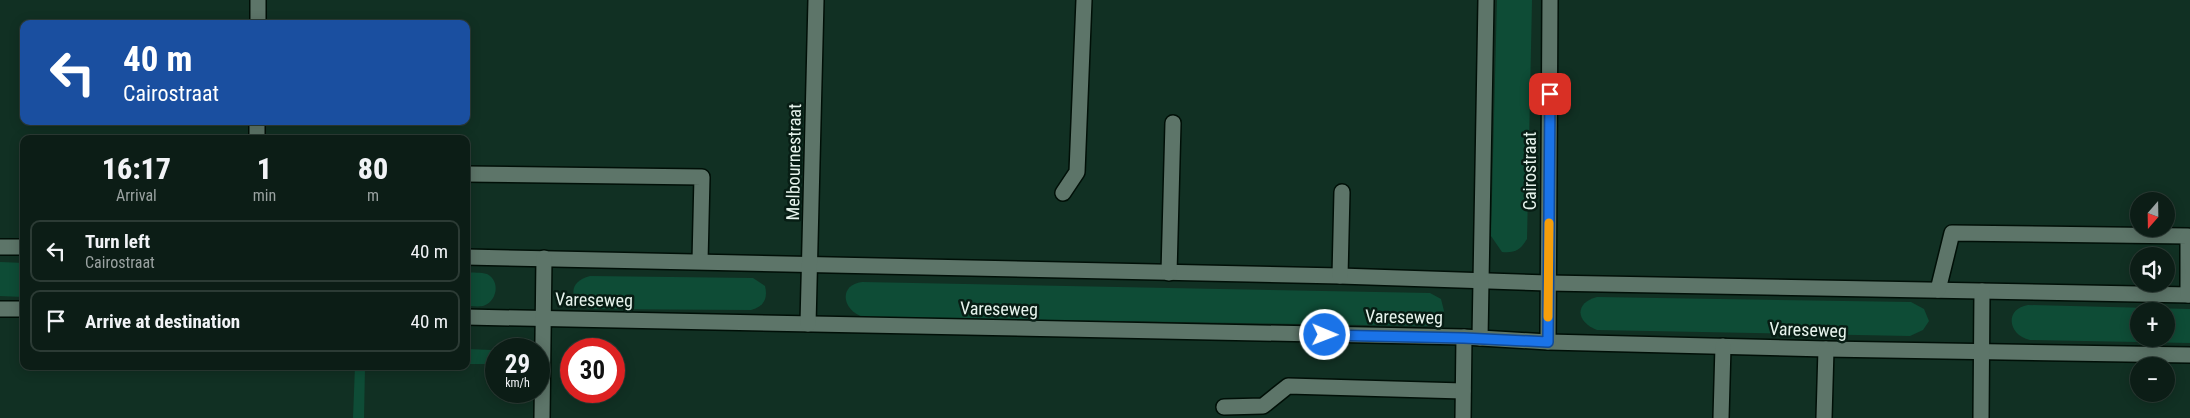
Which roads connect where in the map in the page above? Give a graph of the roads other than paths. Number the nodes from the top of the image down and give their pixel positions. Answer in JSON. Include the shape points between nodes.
{"nodes":[{"id":1,"x":258,"y":0,"type":"edge"},
{"id":2,"x":816,"y":0,"type":"edge"},
{"id":3,"x":1084,"y":0,"type":"edge"},
{"id":4,"x":1486,"y":0,"type":"edge"},
{"id":5,"x":1550,"y":0,"type":"edge"},
{"id":6,"x":258,"y":20,"type":"edge"},
{"id":7,"x":1173,"y":123,"type":"dead end"},
{"id":8,"x":470,"y":174,"type":"edge"},
{"id":9,"x":1342,"y":192,"type":"dead end"},
{"id":10,"x":1063,"y":193,"type":"dead end"},
{"id":11,"x":2189,"y":234,"type":"edge"},
{"id":12,"x":0,"y":247,"type":"edge"},
{"id":13,"x":20,"y":247,"type":"edge"},
{"id":14,"x":470,"y":256,"type":"edge"},
{"id":15,"x":544,"y":258,"type":"junction"},
{"id":16,"x":700,"y":261,"type":"junction"},
{"id":17,"x":810,"y":264,"type":"junction"},
{"id":18,"x":1169,"y":272,"type":"junction"},
{"id":19,"x":1340,"y":276,"type":"junction"},
{"id":20,"x":1482,"y":280,"type":"junction"},
{"id":21,"x":1548,"y":283,"type":"junction"},
{"id":22,"x":1938,"y":290,"type":"junction"},
{"id":23,"x":1982,"y":290,"type":"junction"},
{"id":24,"x":2189,"y":295,"type":"edge"},
{"id":25,"x":0,"y":309,"type":"edge"},
{"id":26,"x":20,"y":309,"type":"edge"},
{"id":27,"x":470,"y":317,"type":"edge"},
{"id":28,"x":543,"y":318,"type":"junction"},
{"id":29,"x":808,"y":324,"type":"junction"},
{"id":30,"x":1464,"y":338,"type":"junction"},
{"id":31,"x":1480,"y":338,"type":"junction"},
{"id":32,"x":1548,"y":342,"type":"junction"},
{"id":33,"x":1724,"y":346,"type":"junction"},
{"id":34,"x":1826,"y":349,"type":"junction"},
{"id":35,"x":1981,"y":352,"type":"junction"},
{"id":36,"x":2190,"y":355,"type":"edge"},
{"id":37,"x":1463,"y":391,"type":"junction"},
{"id":38,"x":1224,"y":407,"type":"dead end"},
{"id":39,"x":542,"y":418,"type":"edge"},
{"id":40,"x":1463,"y":418,"type":"edge"},
{"id":41,"x":1721,"y":418,"type":"edge"},
{"id":42,"x":1824,"y":418,"type":"edge"},
{"id":43,"x":1981,"y":418,"type":"edge"}],
"edges":[{"from":1,"to":6,"type":"street"},
{"from":2,"to":17,"type":"street","name":"Melbournestraat"},
{"from":3,"to":10,"type":"street","via":[[1077,172]]},
{"from":4,"to":20,"type":"street"},
{"from":5,"to":21,"type":"street","name":"Cairostraat"},
{"from":7,"to":18,"type":"street"},
{"from":8,"to":16,"type":"street","via":[[702,178]]},
{"from":9,"to":19,"type":"street"},
{"from":11,"to":22,"type":"street","via":[[1952,233]]},
{"from":11,"to":24,"type":"street"},
{"from":12,"to":13,"type":"street"},
{"from":14,"to":15,"type":"street"},
{"from":15,"to":16,"type":"street"},
{"from":15,"to":28,"type":"street"},
{"from":16,"to":17,"type":"street"},
{"from":17,"to":18,"type":"street"},
{"from":17,"to":29,"type":"street","name":"Melbournestraat"},
{"from":18,"to":19,"type":"street"},
{"from":19,"to":20,"type":"street"},
{"from":20,"to":21,"type":"street"},
{"from":20,"to":31,"type":"street"},
{"from":21,"to":22,"type":"street"},
{"from":21,"to":32,"type":"street","name":"Cairostraat"},
{"from":22,"to":23,"type":"street"},
{"from":23,"to":24,"type":"street"},
{"from":23,"to":35,"type":"street"},
{"from":25,"to":26,"type":"street"},
{"from":27,"to":28,"type":"street","name":"Vareseweg"},
{"from":28,"to":29,"type":"street","name":"Vareseweg"},
{"from":28,"to":39,"type":"street"},
{"from":29,"to":30,"type":"street","name":"Vareseweg"},
{"from":30,"to":31,"type":"street","name":"Vareseweg"},
{"from":30,"to":37,"type":"street"},
{"from":31,"to":32,"type":"street","name":"Vareseweg"},
{"from":32,"to":33,"type":"street","name":"Vareseweg"},
{"from":33,"to":34,"type":"street","name":"Vareseweg"},
{"from":33,"to":41,"type":"street"},
{"from":34,"to":35,"type":"street","name":"Vareseweg"},
{"from":34,"to":42,"type":"street"},
{"from":35,"to":36,"type":"street","name":"Vareseweg"},
{"from":35,"to":43,"type":"street"},
{"from":37,"to":38,"type":"street","via":[[1288,386],[1263,406]]},
{"from":37,"to":40,"type":"street"}]}
